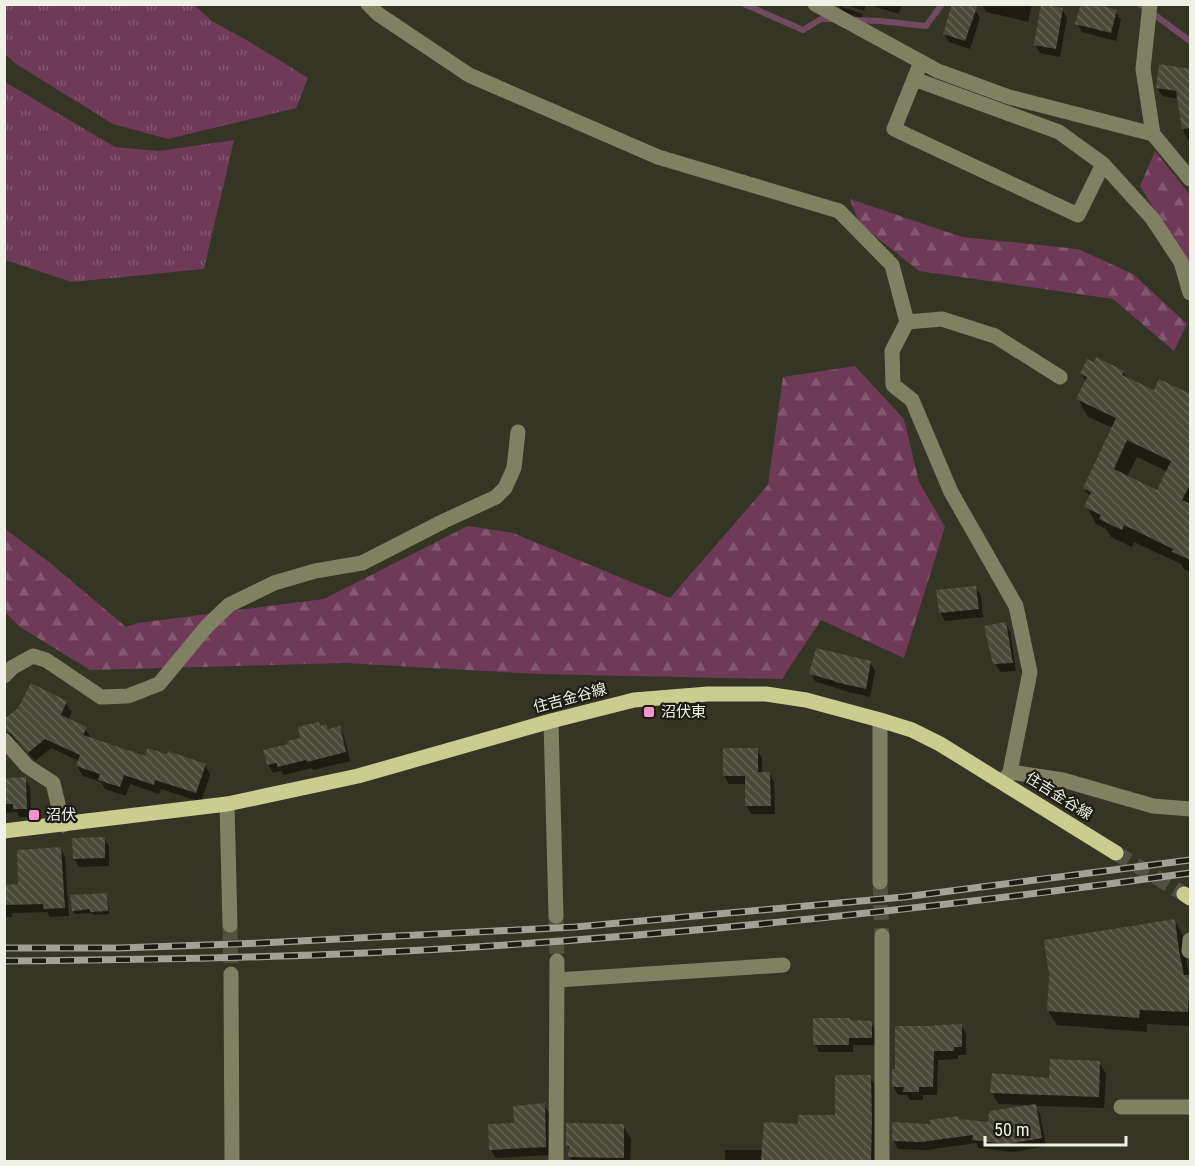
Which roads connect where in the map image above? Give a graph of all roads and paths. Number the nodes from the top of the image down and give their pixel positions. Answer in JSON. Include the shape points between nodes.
{"nodes":[{"id":1,"x":368,"y":4,"type":"edge"},
{"id":2,"x":1150,"y":4,"type":"edge"},
{"id":3,"x":821,"y":8,"type":"edge"},
{"id":4,"x":921,"y":62,"type":"junction"},
{"id":5,"x":914,"y":79,"type":"junction"},
{"id":6,"x":1153,"y":134,"type":"junction"},
{"id":7,"x":1103,"y":164,"type":"junction"},
{"id":8,"x":1191,"y":179,"type":"edge"},
{"id":9,"x":1191,"y":293,"type":"edge"},
{"id":10,"x":907,"y":322,"type":"junction"},
{"id":11,"x":1060,"y":377,"type":"dead end"},
{"id":12,"x":518,"y":432,"type":"dead end"},
{"id":13,"x":4,"y":676,"type":"edge"},
{"id":14,"x":880,"y":720,"type":"junction"},
{"id":15,"x":551,"y":721,"type":"junction"},
{"id":16,"x":4,"y":740,"type":"edge"},
{"id":17,"x":1007,"y":778,"type":"junction"},
{"id":18,"x":227,"y":804,"type":"junction"},
{"id":19,"x":1191,"y":809,"type":"edge"},
{"id":20,"x":63,"y":825,"type":"junction"},
{"id":21,"x":4,"y":831,"type":"edge"},
{"id":22,"x":1116,"y":853,"type":"tunnel mouth"},
{"id":23,"x":880,"y":882,"type":"tunnel mouth"},
{"id":24,"x":556,"y":916,"type":"tunnel mouth"},
{"id":25,"x":230,"y":925,"type":"tunnel mouth"},
{"id":26,"x":882,"y":936,"type":"tunnel mouth"},
{"id":27,"x":557,"y":961,"type":"tunnel mouth"},
{"id":28,"x":783,"y":965,"type":"dead end"},
{"id":29,"x":231,"y":974,"type":"tunnel mouth"},
{"id":30,"x":557,"y":980,"type":"junction"},
{"id":31,"x":1121,"y":1107,"type":"dead end"},
{"id":32,"x":1191,"y":1107,"type":"edge"},
{"id":33,"x":232,"y":1161,"type":"edge"},
{"id":34,"x":556,"y":1161,"type":"edge"},
{"id":35,"x":882,"y":1161,"type":"edge"},
{"id":36,"x":897,"y":1161,"type":"edge"}],
"edges":[{"from":1,"to":10,"type":"street","via":[[469,75],[658,157],[839,211],[892,264]]},
{"from":2,"to":6,"type":"street","via":[[1143,69]]},
{"from":3,"to":4,"type":"street"},
{"from":4,"to":5,"type":"street"},
{"from":4,"to":6,"type":"street","via":[[1009,97]]},
{"from":5,"to":7,"type":"street","via":[[1059,132]]},
{"from":5,"to":7,"type":"street","via":[[894,129],[1078,215]]},
{"from":6,"to":8,"type":"street"},
{"from":7,"to":9,"type":"street","via":[[1152,218],[1181,262]]},
{"from":10,"to":11,"type":"street","via":[[942,319],[995,336]]},
{"from":10,"to":17,"type":"street","via":[[892,351],[893,385],[912,400],[951,492],[1016,606],[1030,672]]},
{"from":12,"to":13,"type":"street","via":[[514,468],[496,497],[362,563],[315,571],[229,605],[159,684],[128,696],[101,698],[46,660],[33,656]]},
{"from":14,"to":15,"type":"main road","name":"住吉金谷線","via":[[806,700],[766,694],[708,694],[634,700]]},
{"from":14,"to":17,"type":"main road","name":"住吉金谷線","via":[[912,730]]},
{"from":14,"to":23,"type":"street"},
{"from":15,"to":18,"type":"main road","name":"住吉金谷線","via":[[358,776]]},
{"from":15,"to":24,"type":"street"},
{"from":16,"to":20,"type":"street","via":[[27,766],[53,783]]},
{"from":17,"to":19,"type":"street","via":[[1063,780],[1153,806]]},
{"from":17,"to":22,"type":"main road","name":"住吉金谷線"},
{"from":18,"to":20,"type":"main road","name":"住吉金谷線"},
{"from":18,"to":25,"type":"street"},
{"from":20,"to":21,"type":"main road","name":"住吉金谷線"},
{"from":26,"to":35,"type":"street"},
{"from":27,"to":30,"type":"street"},
{"from":28,"to":30,"type":"street"},
{"from":29,"to":33,"type":"street"},
{"from":30,"to":34,"type":"street"},
{"from":31,"to":32,"type":"street"},
{"from":35,"to":36,"type":"street"}]}
